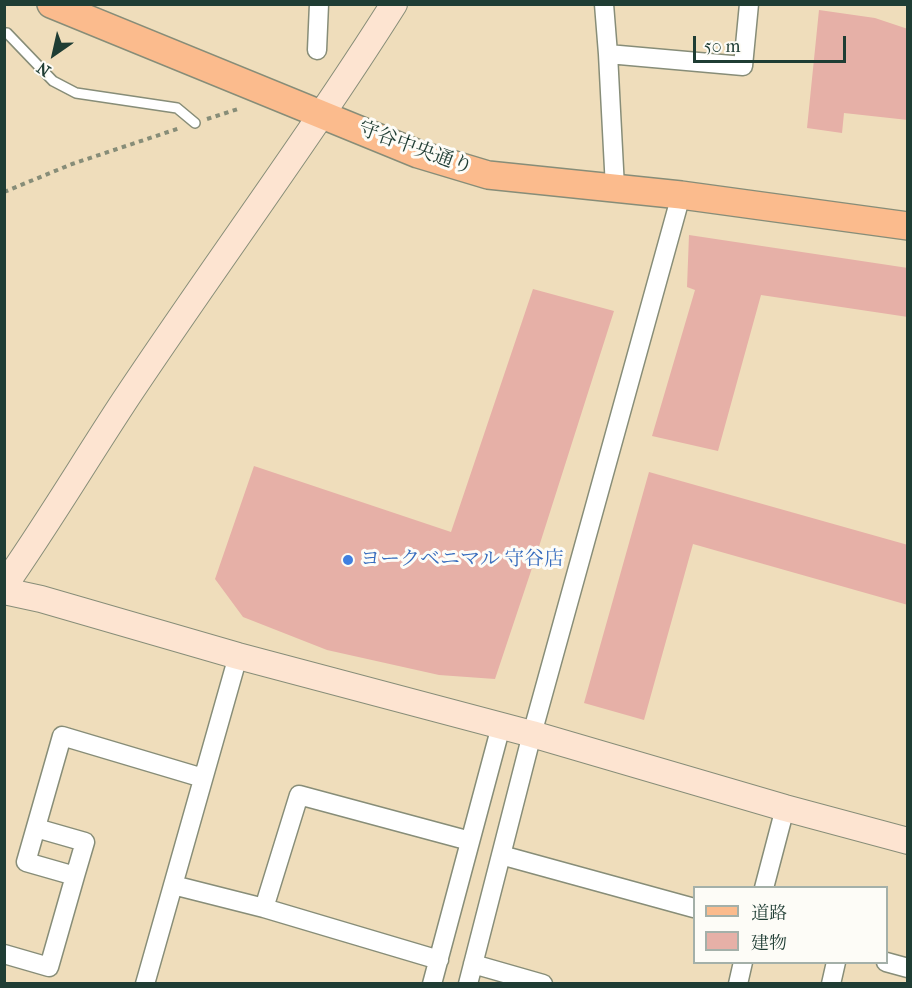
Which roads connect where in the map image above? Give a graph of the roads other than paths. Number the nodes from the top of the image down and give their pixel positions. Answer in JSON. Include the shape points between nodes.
{"nodes":[{"id":1,"x":51,"y":4,"type":"edge"},
{"id":2,"x":319,"y":4,"type":"edge"},
{"id":3,"x":394,"y":4,"type":"edge"},
{"id":4,"x":604,"y":4,"type":"edge"},
{"id":5,"x":749,"y":4,"type":"edge"},
{"id":6,"x":4,"y":33,"type":"edge"},
{"id":7,"x":317,"y":50,"type":"dead end"},
{"id":8,"x":608,"y":54,"type":"junction"},
{"id":9,"x":322,"y":114,"type":"junction"},
{"id":10,"x":195,"y":123,"type":"road end"},
{"id":11,"x":615,"y":188,"type":"junction"},
{"id":12,"x":681,"y":195,"type":"junction"},
{"id":13,"x":908,"y":226,"type":"edge"},
{"id":14,"x":4,"y":586,"type":"edge"},
{"id":15,"x":4,"y":591,"type":"edge"},
{"id":16,"x":238,"y":656,"type":"junction"},
{"id":17,"x":501,"y":726,"type":"junction"},
{"id":18,"x":532,"y":734,"type":"junction"},
{"id":19,"x":203,"y":778,"type":"junction"},
{"id":20,"x":785,"y":808,"type":"junction"},
{"id":21,"x":36,"y":828,"type":"junction"},
{"id":22,"x":470,"y":841,"type":"junction"},
{"id":23,"x":908,"y":841,"type":"edge"},
{"id":24,"x":501,"y":855,"type":"junction"},
{"id":25,"x":75,"y":876,"type":"junction"},
{"id":26,"x":173,"y":885,"type":"junction"},
{"id":27,"x":765,"y":886,"type":"edge"},
{"id":28,"x":264,"y":908,"type":"junction"},
{"id":29,"x":693,"y":908,"type":"edge"},
{"id":30,"x":4,"y":954,"type":"edge"},
{"id":31,"x":439,"y":960,"type":"junction"},
{"id":32,"x":888,"y":963,"type":"edge"},
{"id":33,"x":473,"y":964,"type":"junction"},
{"id":34,"x":743,"y":964,"type":"edge"},
{"id":35,"x":836,"y":964,"type":"edge"},
{"id":36,"x":908,"y":968,"type":"edge"},
{"id":37,"x":145,"y":984,"type":"edge"},
{"id":38,"x":432,"y":984,"type":"edge"},
{"id":39,"x":468,"y":984,"type":"edge"},
{"id":40,"x":543,"y":984,"type":"edge"},
{"id":41,"x":738,"y":984,"type":"edge"},
{"id":42,"x":831,"y":984,"type":"edge"}],
"edges":[{"from":1,"to":9,"type":"main road","name":"守谷中央通り"},
{"from":2,"to":7,"type":"street"},
{"from":3,"to":9,"type":"street"},
{"from":4,"to":8,"type":"street"},
{"from":5,"to":8,"type":"street","via":[[743,66]]},
{"from":6,"to":10,"type":"lane","via":[[53,81],[76,93],[177,108]]},
{"from":8,"to":11,"type":"street"},
{"from":9,"to":11,"type":"main road","name":"守谷中央通り","via":[[418,154],[488,175]]},
{"from":9,"to":14,"type":"street","via":[[123,404]]},
{"from":11,"to":12,"type":"main road","name":"守谷中央通り"},
{"from":12,"to":13,"type":"main road","name":"守谷中央通り"},
{"from":12,"to":18,"type":"street"},
{"from":15,"to":16,"type":"street"},
{"from":16,"to":17,"type":"street"},
{"from":16,"to":19,"type":"street"},
{"from":17,"to":18,"type":"street"},
{"from":17,"to":22,"type":"street"},
{"from":18,"to":20,"type":"street"},
{"from":18,"to":24,"type":"street"},
{"from":19,"to":21,"type":"street","via":[[62,736]]},
{"from":19,"to":26,"type":"street"},
{"from":20,"to":23,"type":"street"},
{"from":20,"to":27,"type":"street"},
{"from":21,"to":25,"type":"street","via":[[26,862]]},
{"from":21,"to":25,"type":"street","via":[[85,842]]},
{"from":22,"to":28,"type":"street","via":[[299,795]]},
{"from":22,"to":31,"type":"street"},
{"from":24,"to":29,"type":"street"},
{"from":24,"to":33,"type":"street"},
{"from":25,"to":30,"type":"street","via":[[49,967]]},
{"from":26,"to":28,"type":"street"},
{"from":26,"to":37,"type":"street"},
{"from":28,"to":31,"type":"street"},
{"from":31,"to":38,"type":"street"},
{"from":32,"to":36,"type":"street"},
{"from":33,"to":39,"type":"street"},
{"from":33,"to":40,"type":"street"},
{"from":34,"to":41,"type":"street"},
{"from":35,"to":42,"type":"street"}]}
